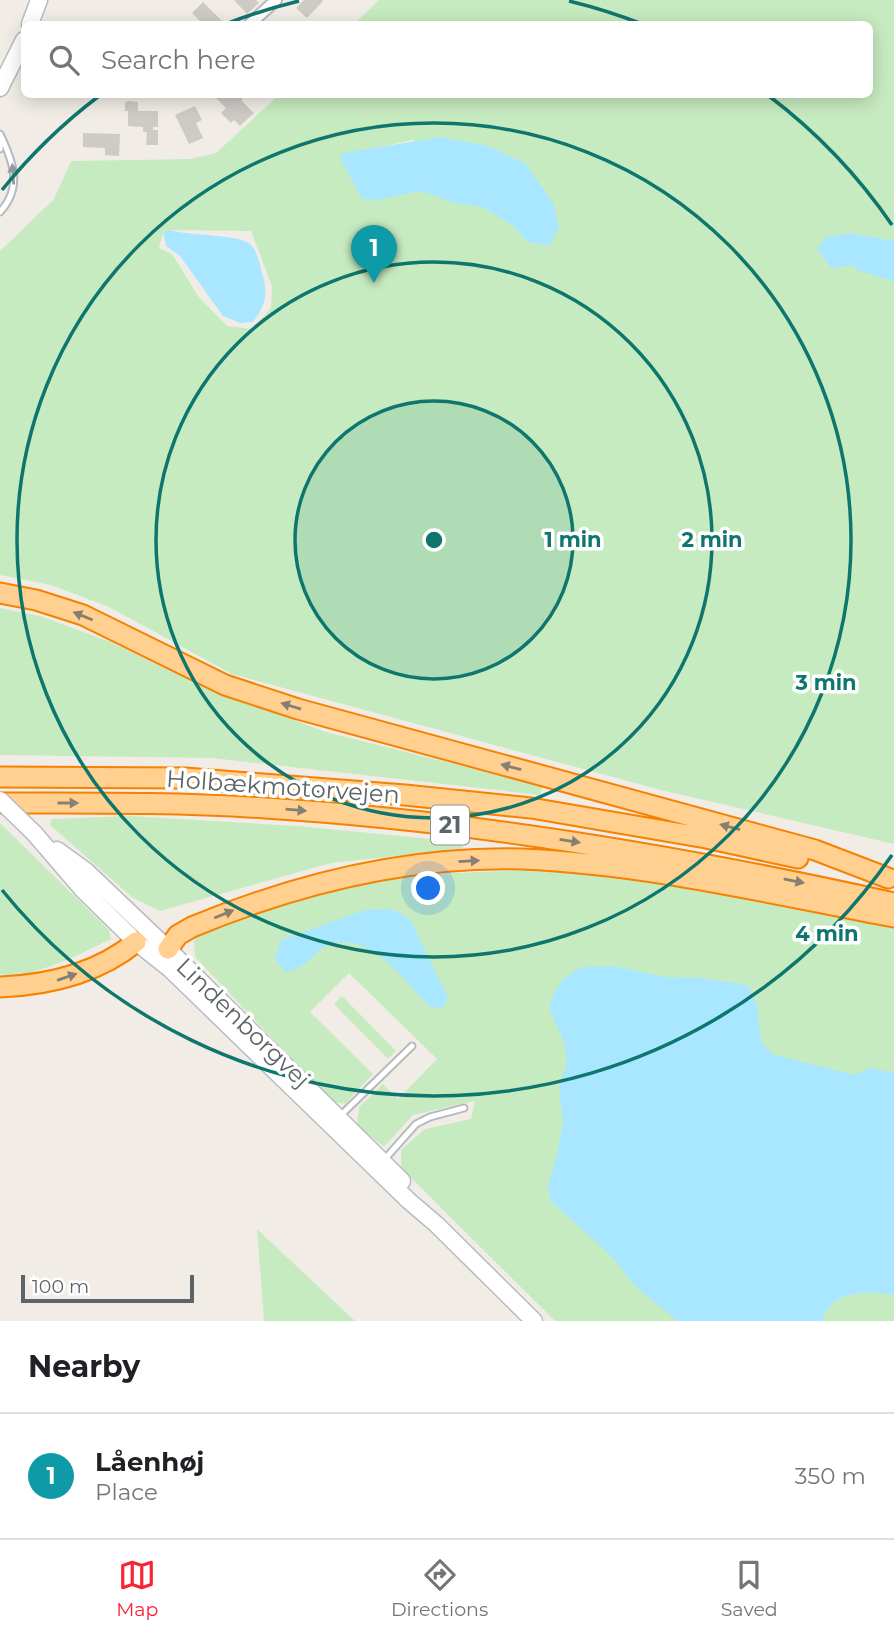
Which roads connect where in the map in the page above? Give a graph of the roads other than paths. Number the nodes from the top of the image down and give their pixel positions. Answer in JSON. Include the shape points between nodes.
{"nodes":[{"id":1,"x":39,"y":0,"type":"edge"},
{"id":2,"x":276,"y":0,"type":"edge"},
{"id":3,"x":31,"y":21,"type":"edge"},
{"id":4,"x":253,"y":21,"type":"edge"},
{"id":5,"x":21,"y":46,"type":"edge"},
{"id":6,"x":0,"y":88,"type":"edge"},
{"id":7,"x":0,"y":133,"type":"edge"},
{"id":8,"x":0,"y":149,"type":"edge"},
{"id":9,"x":0,"y":212,"type":"edge"},
{"id":10,"x":0,"y":593,"type":"edge"},
{"id":11,"x":0,"y":778,"type":"edge"},
{"id":12,"x":0,"y":802,"type":"edge"},
{"id":13,"x":36,"y":835,"type":"junction"},
{"id":14,"x":891,"y":879,"type":"edge"},
{"id":15,"x":894,"y":903,"type":"edge"},
{"id":16,"x":894,"y":917,"type":"edge"},
{"id":17,"x":153,"y":937,"type":"junction"},
{"id":18,"x":0,"y":987,"type":"edge"},
{"id":19,"x":412,"y":1046,"type":"dead end"},
{"id":20,"x":464,"y":1108,"type":"dead end"},
{"id":21,"x":335,"y":1121,"type":"junction"},
{"id":22,"x":379,"y":1165,"type":"junction"},
{"id":23,"x":534,"y":1321,"type":"edge"}],
"edges":[{"from":1,"to":3,"type":"main road"},
{"from":2,"to":4,"type":"street"},
{"from":5,"to":6,"type":"main road"},
{"from":7,"to":8,"type":"lane"},
{"from":9,"to":7,"type":"lane","one_way":true,"via":[[14,188],[15,172]]},
{"from":14,"to":10,"type":"highway","one_way":true,"via":[[815,850],[286,705],[225,685],[83,615]]},
{"from":11,"to":14,"type":"highway","name":"Holbækmotorvejen","number":"21","via":[[185,778],[531,808],[706,838]]},
{"from":12,"to":13,"type":"main road","name":"Lindenborgvej","bridge":true},
{"from":12,"to":15,"type":"highway","name":"Holbækmotorvejen","number":"21","one_way":true,"via":[[265,808],[398,819],[542,836],[803,882]]},
{"from":13,"to":17,"type":"main road","name":"Lindenborgvej","via":[[86,871]]},
{"from":13,"to":17,"type":"main road","name":"Lindenborgvej","via":[[83,890]]},
{"from":17,"to":16,"type":"highway","one_way":true,"via":[[341,878],[482,860],[534,860],[658,873]]},
{"from":18,"to":17,"type":"highway","one_way":true,"via":[[57,981]]},
{"from":17,"to":21,"type":"main road","name":"Lindenborgvej"},
{"from":17,"to":21,"type":"main road","name":"Lindenborgvej","via":[[170,969]]},
{"from":19,"to":21,"type":"lane"},
{"from":20,"to":22,"type":"lane","via":[[416,1124]]},
{"from":21,"to":22,"type":"main road","name":"Lindenborgvej"},
{"from":22,"to":23,"type":"main road","name":"Lindenborgvej"}]}
